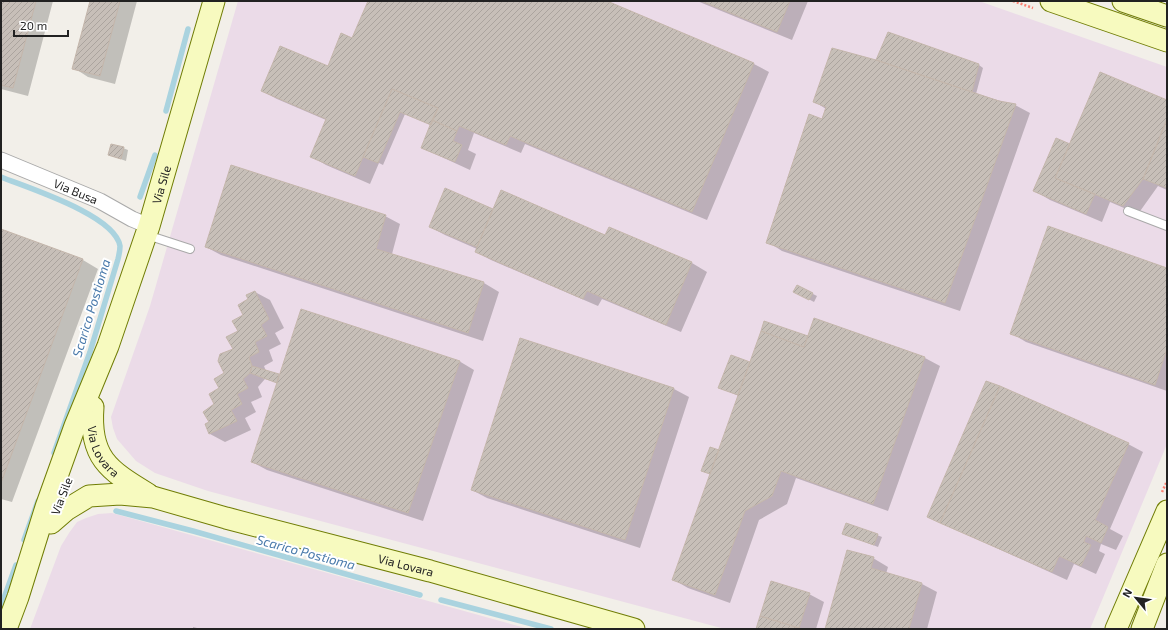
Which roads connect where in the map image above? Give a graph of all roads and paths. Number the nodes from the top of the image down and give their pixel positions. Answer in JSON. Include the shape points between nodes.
{"nodes":[{"id":1,"x":208,"y":1,"type":"edge"},
{"id":2,"x":214,"y":1,"type":"edge"},
{"id":3,"x":1013,"y":1,"type":"edge"},
{"id":4,"x":1123,"y":1,"type":"edge"},
{"id":5,"x":1042,"y":4,"type":"edge"},
{"id":6,"x":1167,"y":16,"type":"edge"},
{"id":7,"x":207,"y":22,"type":"junction"},
{"id":8,"x":1167,"y":41,"type":"edge"},
{"id":9,"x":1,"y":160,"type":"edge"},
{"id":10,"x":1128,"y":211,"type":"dead end"},
{"id":11,"x":1167,"y":226,"type":"edge"},
{"id":12,"x":148,"y":230,"type":"junction"},
{"id":13,"x":190,"y":249,"type":"dead end"},
{"id":14,"x":108,"y":346,"type":"junction"},
{"id":15,"x":93,"y":407,"type":"junction"},
{"id":16,"x":153,"y":497,"type":"junction"},
{"id":17,"x":1167,"y":511,"type":"edge"},
{"id":18,"x":51,"y":523,"type":"junction"},
{"id":19,"x":1167,"y":564,"type":"edge"},
{"id":20,"x":18,"y":597,"type":"junction"},
{"id":21,"x":6,"y":629,"type":"edge"},
{"id":22,"x":634,"y":629,"type":"edge"},
{"id":23,"x":1116,"y":629,"type":"edge"},
{"id":24,"x":1142,"y":629,"type":"edge"}],
"edges":[{"from":1,"to":7,"type":"street","name":"Via Sile"},
{"from":2,"to":7,"type":"street","name":"Via Sile"},
{"from":3,"to":5,"type":"path"},
{"from":4,"to":6,"type":"street"},
{"from":5,"to":8,"type":"street"},
{"from":7,"to":12,"type":"street","name":"Via Sile"},
{"from":9,"to":12,"type":"street","name":"Via Busa","via":[[100,201]]},
{"from":10,"to":11,"type":"lane"},
{"from":12,"to":13,"type":"lane"},
{"from":12,"to":14,"type":"street","name":"Via Sile"},
{"from":14,"to":15,"type":"street","name":"Via Sile","via":[[105,369]]},
{"from":14,"to":20,"type":"street","name":"Via Sile","via":[[75,426]]},
{"from":15,"to":16,"type":"street","name":"Via Lovara","via":[[93,428],[101,458],[125,480]]},
{"from":15,"to":18,"type":"street","name":"Via Sile"},
{"from":16,"to":18,"type":"street","name":"Via Lovara","via":[[120,494],[89,496]]},
{"from":16,"to":22,"type":"street","name":"Via Lovara"},
{"from":17,"to":23,"type":"street"},
{"from":18,"to":20,"type":"street","name":"Via Sile"},
{"from":19,"to":24,"type":"street"},
{"from":20,"to":21,"type":"street","name":"Via Sile"}]}
